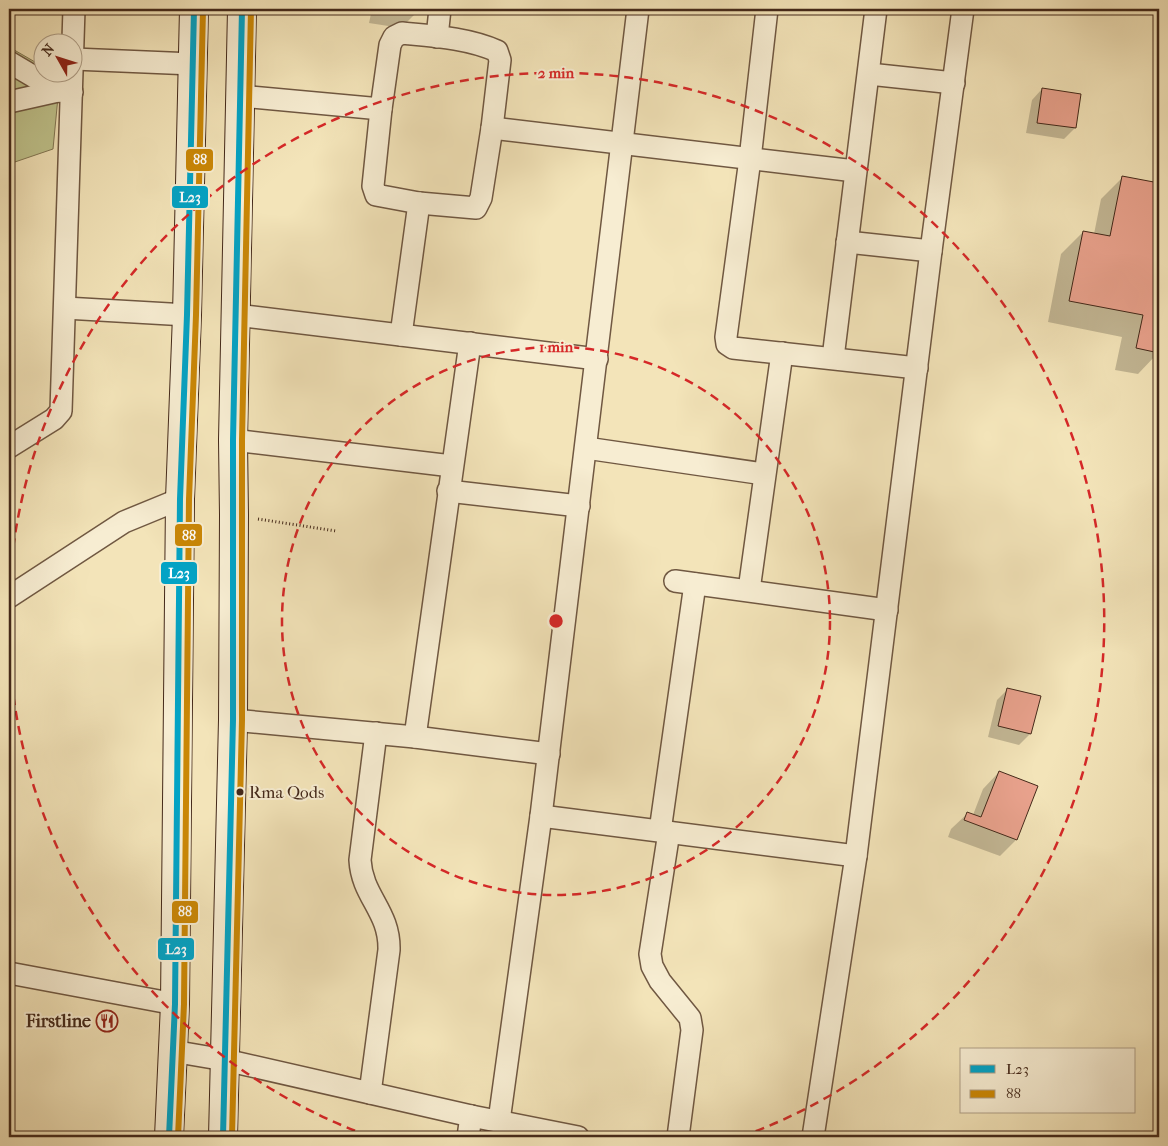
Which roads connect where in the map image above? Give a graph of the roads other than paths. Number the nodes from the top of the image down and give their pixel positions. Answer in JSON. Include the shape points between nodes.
{"nodes":[{"id":1,"x":74,"y":9,"type":"edge"},
{"id":2,"x":194,"y":9,"type":"edge"},
{"id":3,"x":242,"y":9,"type":"edge"},
{"id":4,"x":440,"y":9,"type":"edge"},
{"id":5,"x":638,"y":9,"type":"edge"},
{"id":6,"x":767,"y":9,"type":"edge"},
{"id":7,"x":876,"y":9,"type":"edge"},
{"id":8,"x":964,"y":9,"type":"edge"},
{"id":9,"x":74,"y":32,"type":"edge"},
{"id":10,"x":437,"y":37,"type":"junction"},
{"id":11,"x":82,"y":58,"type":"edge"},
{"id":12,"x":9,"y":62,"type":"edge"},
{"id":13,"x":193,"y":64,"type":"junction"},
{"id":14,"x":869,"y":74,"type":"junction"},
{"id":15,"x":68,"y":82,"type":"edge"},
{"id":16,"x":954,"y":83,"type":"junction"},
{"id":17,"x":65,"y":92,"type":"junction"},
{"id":18,"x":240,"y":96,"type":"junction"},
{"id":19,"x":9,"y":102,"type":"edge"},
{"id":20,"x":381,"y":109,"type":"junction"},
{"id":21,"x":492,"y":128,"type":"junction"},
{"id":22,"x":623,"y":143,"type":"junction"},
{"id":23,"x":750,"y":159,"type":"junction"},
{"id":24,"x":855,"y":171,"type":"junction"},
{"id":25,"x":419,"y":203,"type":"junction"},
{"id":26,"x":847,"y":242,"type":"junction"},
{"id":27,"x":931,"y":251,"type":"junction"},
{"id":28,"x":65,"y":308,"type":"junction"},
{"id":29,"x":187,"y":315,"type":"junction"},
{"id":30,"x":236,"y":315,"type":"junction"},
{"id":31,"x":401,"y":335,"type":"junction"},
{"id":32,"x":470,"y":343,"type":"junction"},
{"id":33,"x":782,"y":353,"type":"junction"},
{"id":34,"x":833,"y":358,"type":"junction"},
{"id":35,"x":596,"y":359,"type":"junction"},
{"id":36,"x":917,"y":368,"type":"junction"},
{"id":37,"x":233,"y":440,"type":"junction"},
{"id":38,"x":9,"y":447,"type":"edge"},
{"id":39,"x":586,"y":448,"type":"junction"},
{"id":40,"x":452,"y":466,"type":"junction"},
{"id":41,"x":764,"y":474,"type":"junction"},
{"id":42,"x":448,"y":491,"type":"junction"},
{"id":43,"x":180,"y":499,"type":"junction"},
{"id":44,"x":579,"y":506,"type":"junction"},
{"id":45,"x":749,"y":590,"type":"junction"},
{"id":46,"x":9,"y":597,"type":"edge"},
{"id":47,"x":886,"y":610,"type":"junction"},
{"id":48,"x":233,"y":720,"type":"junction"},
{"id":49,"x":376,"y":733,"type":"junction"},
{"id":50,"x":416,"y":737,"type":"junction"},
{"id":51,"x":549,"y":754,"type":"junction"},
{"id":52,"x":541,"y":816,"type":"junction"},
{"id":53,"x":664,"y":832,"type":"junction"},
{"id":54,"x":856,"y":856,"type":"junction"},
{"id":55,"x":9,"y":973,"type":"edge"},
{"id":56,"x":175,"y":1004,"type":"junction"},
{"id":57,"x":172,"y":1051,"type":"junction"},
{"id":58,"x":224,"y":1060,"type":"junction"},
{"id":59,"x":370,"y":1093,"type":"junction"},
{"id":60,"x":471,"y":1116,"type":"junction"},
{"id":61,"x":499,"y":1121,"type":"junction"},
{"id":62,"x":169,"y":1137,"type":"edge"},
{"id":63,"x":223,"y":1137,"type":"edge"},
{"id":64,"x":468,"y":1137,"type":"edge"},
{"id":65,"x":578,"y":1137,"type":"edge"},
{"id":66,"x":678,"y":1137,"type":"edge"},
{"id":67,"x":813,"y":1137,"type":"edge"}],
"edges":[{"from":1,"to":9,"type":"street"},
{"from":2,"to":13,"type":"street"},
{"from":3,"to":18,"type":"street"},
{"from":4,"to":10,"type":"street"},
{"from":5,"to":22,"type":"street"},
{"from":6,"to":23,"type":"street"},
{"from":7,"to":14,"type":"street"},
{"from":8,"to":16,"type":"street"},
{"from":10,"to":20,"type":"street","via":[[402,34],[394,37],[390,45]]},
{"from":10,"to":21,"type":"street","via":[[497,50],[500,60]]},
{"from":11,"to":13,"type":"street"},
{"from":12,"to":17,"type":"street"},
{"from":13,"to":29,"type":"street"},
{"from":14,"to":16,"type":"street"},
{"from":14,"to":24,"type":"street"},
{"from":15,"to":17,"type":"street"},
{"from":16,"to":27,"type":"street"},
{"from":17,"to":19,"type":"street"},
{"from":17,"to":28,"type":"street"},
{"from":18,"to":20,"type":"street"},
{"from":18,"to":30,"type":"street"},
{"from":20,"to":25,"type":"street","via":[[373,186],[376,195]]},
{"from":21,"to":22,"type":"street"},
{"from":21,"to":25,"type":"street","via":[[481,198],[476,208]]},
{"from":22,"to":23,"type":"street"},
{"from":22,"to":35,"type":"street"},
{"from":23,"to":24,"type":"street"},
{"from":23,"to":33,"type":"street","via":[[727,344],[733,348]]},
{"from":24,"to":26,"type":"street"},
{"from":25,"to":31,"type":"street"},
{"from":26,"to":27,"type":"street"},
{"from":26,"to":34,"type":"street"},
{"from":27,"to":36,"type":"street"},
{"from":28,"to":29,"type":"street"},
{"from":28,"to":38,"type":"street","via":[[61,412]]},
{"from":29,"to":43,"type":"street"},
{"from":30,"to":31,"type":"street"},
{"from":30,"to":37,"type":"street"},
{"from":31,"to":32,"type":"street"},
{"from":32,"to":35,"type":"street"},
{"from":32,"to":40,"type":"street"},
{"from":33,"to":34,"type":"street"},
{"from":33,"to":41,"type":"street"},
{"from":34,"to":36,"type":"street"},
{"from":35,"to":39,"type":"street"},
{"from":36,"to":47,"type":"street"},
{"from":37,"to":40,"type":"street"},
{"from":37,"to":48,"type":"street"},
{"from":39,"to":41,"type":"street"},
{"from":39,"to":44,"type":"street"},
{"from":40,"to":42,"type":"street"},
{"from":41,"to":45,"type":"street"},
{"from":42,"to":44,"type":"street"},
{"from":42,"to":50,"type":"street"},
{"from":43,"to":46,"type":"street","via":[[124,522]]},
{"from":43,"to":56,"type":"street"},
{"from":44,"to":51,"type":"street"},
{"from":45,"to":47,"type":"street"},
{"from":45,"to":53,"type":"street","via":[[685,582]]},
{"from":47,"to":54,"type":"street"},
{"from":48,"to":49,"type":"street"},
{"from":48,"to":58,"type":"street"},
{"from":49,"to":50,"type":"street"},
{"from":49,"to":59,"type":"street","via":[[360,860],[364,884],[384,918],[390,936],[390,950]]},
{"from":50,"to":51,"type":"street"},
{"from":51,"to":52,"type":"street"},
{"from":52,"to":53,"type":"street"},
{"from":52,"to":61,"type":"street"},
{"from":53,"to":54,"type":"street"},
{"from":53,"to":66,"type":"street","via":[[650,954],[660,982],[690,1018],[692,1030]]},
{"from":54,"to":67,"type":"street"},
{"from":55,"to":56,"type":"street"},
{"from":56,"to":57,"type":"street"},
{"from":57,"to":58,"type":"street"},
{"from":57,"to":62,"type":"street"},
{"from":58,"to":59,"type":"street"},
{"from":58,"to":63,"type":"street"},
{"from":59,"to":60,"type":"street"},
{"from":60,"to":61,"type":"street"},
{"from":60,"to":64,"type":"street"},
{"from":61,"to":65,"type":"street"}]}
